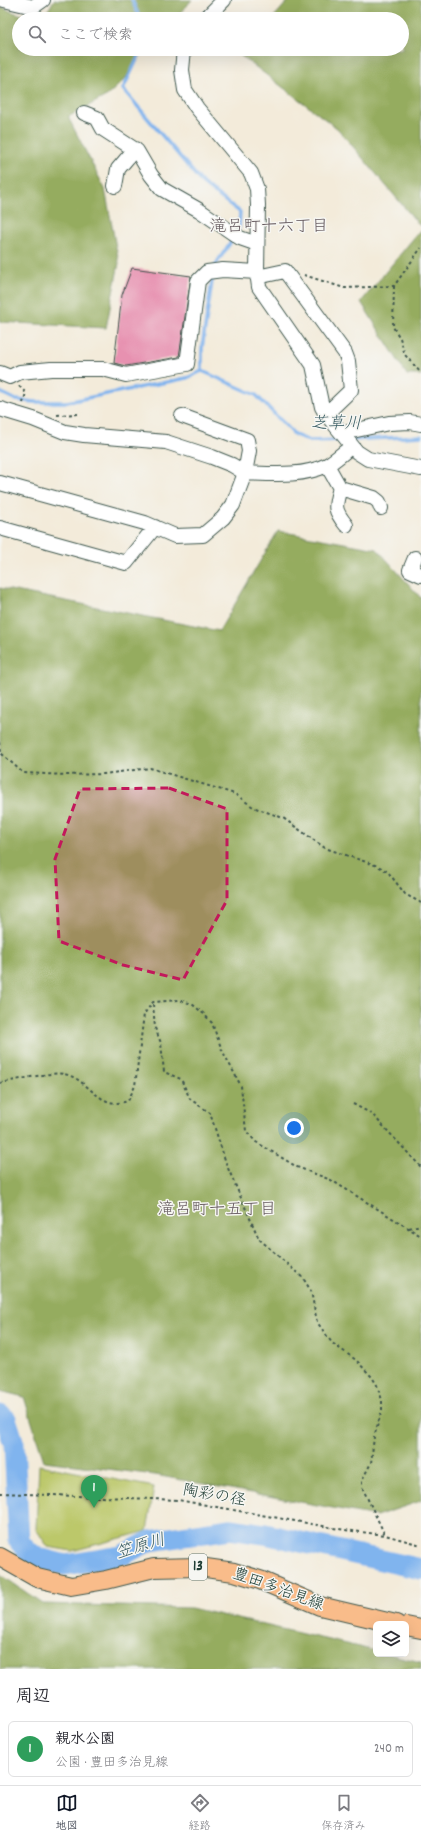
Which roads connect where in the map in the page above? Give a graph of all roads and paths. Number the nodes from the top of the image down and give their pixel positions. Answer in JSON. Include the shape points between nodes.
{"nodes":[{"id":1,"x":4,"y":0,"type":"edge"},
{"id":2,"x":43,"y":0,"type":"edge"},
{"id":3,"x":224,"y":0,"type":"edge"},
{"id":4,"x":212,"y":12,"type":"edge"},
{"id":5,"x":183,"y":56,"type":"edge"},
{"id":6,"x":84,"y":113,"type":"dead end"},
{"id":7,"x":135,"y":149,"type":"junction"},
{"id":8,"x":115,"y":186,"type":"dead end"},
{"id":9,"x":257,"y":244,"type":"junction"},
{"id":10,"x":421,"y":248,"type":"edge"},
{"id":11,"x":257,"y":274,"type":"junction"},
{"id":12,"x":309,"y":277,"type":"dead end"},
{"id":13,"x":394,"y":286,"type":"junction"},
{"id":14,"x":0,"y":373,"type":"edge"},
{"id":15,"x":421,"y":373,"type":"edge"},
{"id":16,"x":26,"y":393,"type":"dead end"},
{"id":17,"x":0,"y":409,"type":"edge"},
{"id":18,"x":22,"y":409,"type":"dead end"},
{"id":19,"x":326,"y":414,"type":"junction"},
{"id":20,"x":182,"y":416,"type":"dead end"},
{"id":21,"x":415,"y":423,"type":"edge"},
{"id":22,"x":342,"y":433,"type":"junction"},
{"id":23,"x":352,"y":446,"type":"junction"},
{"id":24,"x":327,"y":465,"type":"junction"},
{"id":25,"x":421,"y":469,"type":"edge"},
{"id":26,"x":245,"y":473,"type":"junction"},
{"id":27,"x":0,"y":483,"type":"edge"},
{"id":28,"x":340,"y":488,"type":"junction"},
{"id":29,"x":380,"y":508,"type":"dead end"},
{"id":30,"x":346,"y":525,"type":"dead end"},
{"id":31,"x":155,"y":527,"type":"junction"},
{"id":32,"x":0,"y":528,"type":"edge"},
{"id":33,"x":415,"y":558,"type":"dead end"},
{"id":34,"x":421,"y":574,"type":"edge"},
{"id":35,"x":0,"y":742,"type":"edge"},
{"id":36,"x":421,"y":903,"type":"edge"},
{"id":37,"x":153,"y":1002,"type":"junction"},
{"id":38,"x":0,"y":1083,"type":"edge"},
{"id":39,"x":353,"y":1104,"type":"dead end"},
{"id":40,"x":421,"y":1167,"type":"edge"},
{"id":41,"x":421,"y":1225,"type":"edge"},
{"id":42,"x":408,"y":1228,"type":"junction"},
{"id":43,"x":421,"y":1236,"type":"edge"},
{"id":44,"x":0,"y":1493,"type":"edge"},
{"id":45,"x":385,"y":1535,"type":"junction"},
{"id":46,"x":421,"y":1545,"type":"edge"},
{"id":47,"x":0,"y":1557,"type":"edge"},
{"id":48,"x":383,"y":1621,"type":"edge"},
{"id":49,"x":409,"y":1627,"type":"edge"},
{"id":50,"x":421,"y":1629,"type":"edge"}],
"edges":[{"from":1,"to":2,"type":"street","via":[[33,7]]},
{"from":3,"to":4,"type":"street"},
{"from":5,"to":9,"type":"street","via":[[182,70],[185,90],[251,174],[258,205]]},
{"from":6,"to":7,"type":"street","via":[[98,118],[103,129]]},
{"from":7,"to":8,"type":"street","via":[[118,169]]},
{"from":7,"to":9,"type":"street","via":[[162,190],[236,235]]},
{"from":9,"to":11,"type":"street"},
{"from":10,"to":13,"type":"path"},
{"from":11,"to":14,"type":"street","via":[[223,270],[207,272],[198,281],[188,364],[126,375],[103,368],[20,372],[10,377]]},
{"from":11,"to":19,"type":"street","via":[[263,295],[313,365],[322,407]]},
{"from":11,"to":19,"type":"street","via":[[286,271],[345,353],[351,390]]},
{"from":12,"to":13,"type":"path","via":[[344,288]]},
{"from":13,"to":15,"type":"path","via":[[393,327],[406,355]]},
{"from":16,"to":18,"type":"path"},
{"from":17,"to":26,"type":"street","via":[[23,415],[64,432],[166,442],[232,464]]},
{"from":19,"to":22,"type":"street"},
{"from":20,"to":26,"type":"street","via":[[247,440],[249,451]]},
{"from":21,"to":22,"type":"street","via":[[389,423]]},
{"from":22,"to":23,"type":"street"},
{"from":23,"to":24,"type":"street"},
{"from":23,"to":25,"type":"street","via":[[368,459]]},
{"from":24,"to":26,"type":"street","via":[[290,474]]},
{"from":24,"to":28,"type":"street"},
{"from":26,"to":31,"type":"street","via":[[233,505],[204,535],[175,536]]},
{"from":27,"to":31,"type":"street"},
{"from":28,"to":29,"type":"street","via":[[374,498],[379,502]]},
{"from":28,"to":30,"type":"street","via":[[335,506],[337,514]]},
{"from":31,"to":32,"type":"street","via":[[126,563]]},
{"from":33,"to":34,"type":"street","via":[[410,570]]},
{"from":35,"to":36,"type":"path","via":[[1,753],[23,773],[67,776],[150,768],[235,794],[253,807],[283,818],[324,848],[378,866],[388,872],[405,894]]},
{"from":37,"to":38,"type":"path","via":[[144,1014],[135,1086],[128,1101],[120,1104],[104,1101],[76,1077],[62,1073]]},
{"from":37,"to":42,"type":"path","via":[[179,1000],[192,1004],[212,1023],[222,1050],[241,1086],[246,1131],[256,1142],[297,1167],[331,1180]]},
{"from":37,"to":45,"type":"path","via":[[155,1028],[161,1043],[164,1072],[181,1079],[190,1099],[210,1113],[226,1166],[259,1240],[303,1278],[311,1291],[317,1322],[332,1343],[356,1360],[377,1385],[382,1410],[374,1438],[371,1463],[362,1480],[362,1487]]},
{"from":39,"to":40,"type":"path","via":[[372,1114]]},
{"from":41,"to":42,"type":"path"},
{"from":42,"to":43,"type":"path"},
{"from":44,"to":45,"type":"path","name":"陶彩の径","via":[[178,1500]]},
{"from":45,"to":46,"type":"path","name":"陶彩の径"},
{"from":47,"to":48,"type":"main road","name":"豊田多治見線","number":"13","via":[[37,1578],[71,1586],[154,1568],[199,1567],[234,1572],[260,1580],[320,1606]]},
{"from":49,"to":50,"type":"main road"}]}
